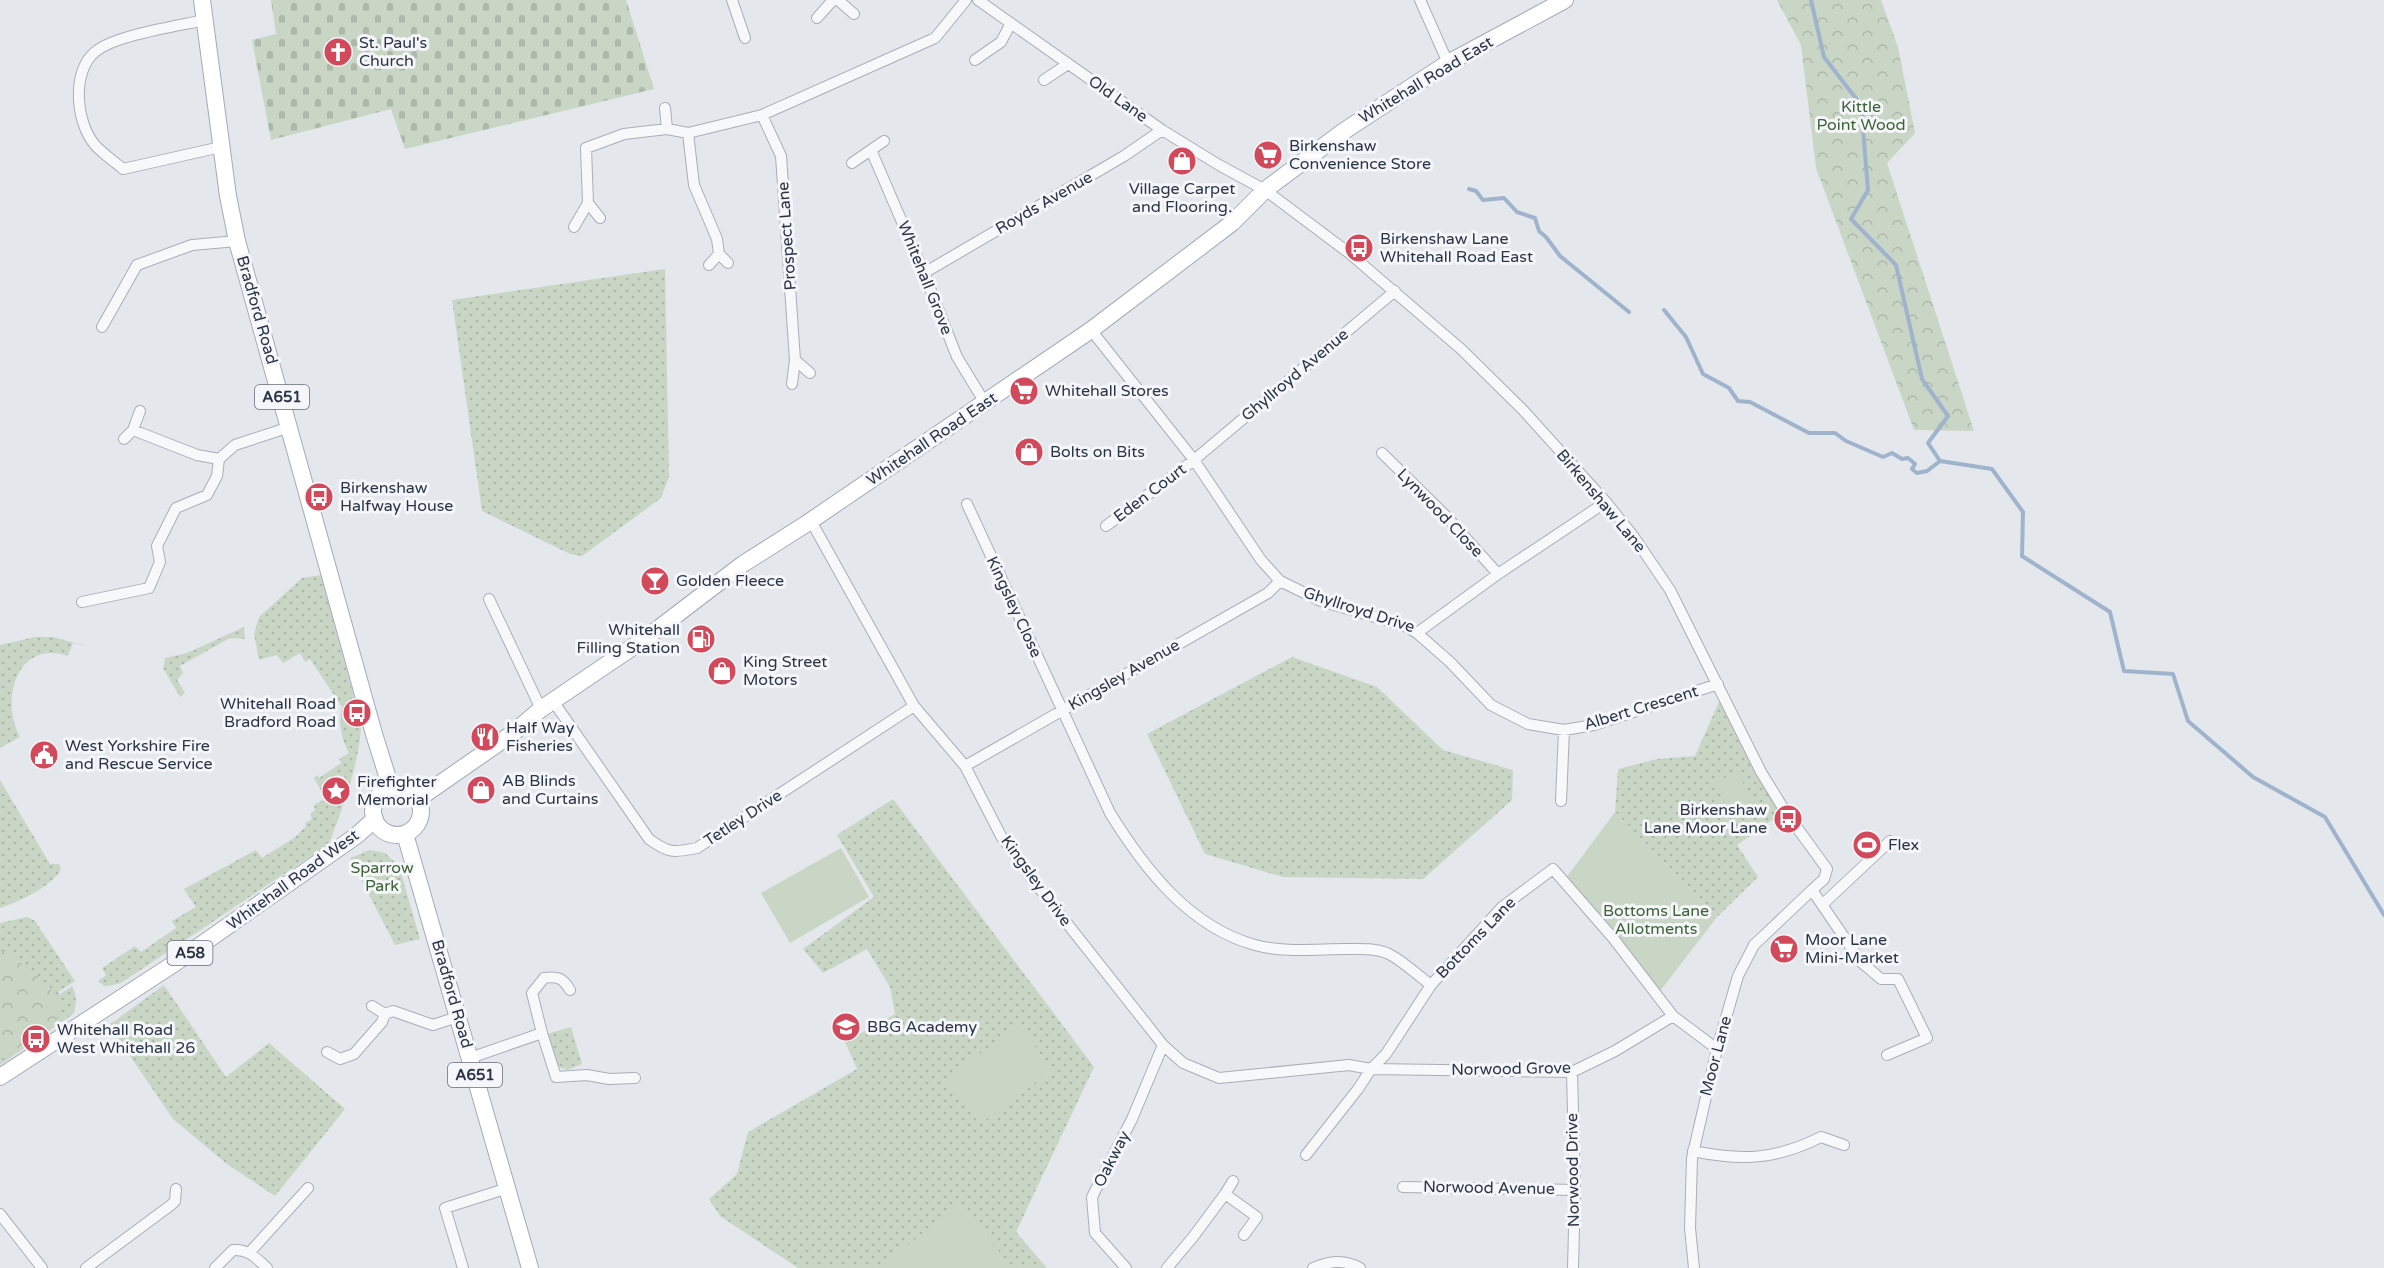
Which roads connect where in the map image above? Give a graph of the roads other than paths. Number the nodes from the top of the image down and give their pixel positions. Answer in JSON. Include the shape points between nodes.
{"nodes":[{"id":1,"x":202,"y":0,"type":"edge"},
{"id":2,"x":732,"y":0,"type":"edge"},
{"id":3,"x":833,"y":0,"type":"edge"},
{"id":4,"x":838,"y":0,"type":"edge"},
{"id":5,"x":966,"y":0,"type":"edge"},
{"id":6,"x":978,"y":0,"type":"edge"},
{"id":7,"x":1420,"y":0,"type":"edge"},
{"id":8,"x":1565,"y":0,"type":"edge"},
{"id":9,"x":1540,"y":6,"type":"edge"},
{"id":10,"x":854,"y":14,"type":"dead end"},
{"id":11,"x":817,"y":18,"type":"dead end"},
{"id":12,"x":205,"y":20,"type":"junction"},
{"id":13,"x":1011,"y":23,"type":"junction"},
{"id":14,"x":745,"y":38,"type":"dead end"},
{"id":15,"x":975,"y":60,"type":"dead end"},
{"id":16,"x":1448,"y":63,"type":"junction"},
{"id":17,"x":1068,"y":64,"type":"junction"},
{"id":18,"x":1044,"y":80,"type":"dead end"},
{"id":19,"x":664,"y":108,"type":"dead end"},
{"id":20,"x":762,"y":115,"type":"junction"},
{"id":21,"x":667,"y":129,"type":"junction"},
{"id":22,"x":1162,"y":130,"type":"junction"},
{"id":23,"x":688,"y":133,"type":"junction"},
{"id":24,"x":884,"y":141,"type":"dead end"},
{"id":25,"x":221,"y":147,"type":"junction"},
{"id":26,"x":871,"y":150,"type":"junction"},
{"id":27,"x":852,"y":163,"type":"dead end"},
{"id":28,"x":1265,"y":190,"type":"junction"},
{"id":29,"x":588,"y":202,"type":"junction"},
{"id":30,"x":600,"y":218,"type":"dead end"},
{"id":31,"x":574,"y":227,"type":"dead end"},
{"id":32,"x":237,"y":242,"type":"junction"},
{"id":33,"x":719,"y":254,"type":"junction"},
{"id":34,"x":728,"y":263,"type":"dead end"},
{"id":35,"x":709,"y":265,"type":"dead end"},
{"id":36,"x":924,"y":273,"type":"junction"},
{"id":37,"x":1395,"y":291,"type":"junction"},
{"id":38,"x":102,"y":327,"type":"dead end"},
{"id":39,"x":1091,"y":330,"type":"junction"},
{"id":40,"x":795,"y":360,"type":"junction"},
{"id":41,"x":810,"y":373,"type":"dead end"},
{"id":42,"x":792,"y":384,"type":"dead end"},
{"id":43,"x":985,"y":403,"type":"junction"},
{"id":44,"x":140,"y":411,"type":"dead end"},
{"id":45,"x":290,"y":427,"type":"junction"},
{"id":46,"x":133,"y":430,"type":"junction"},
{"id":47,"x":124,"y":439,"type":"dead end"},
{"id":48,"x":1382,"y":453,"type":"dead end"},
{"id":49,"x":219,"y":459,"type":"junction"},
{"id":50,"x":1194,"y":460,"type":"junction"},
{"id":51,"x":1606,"y":501,"type":"junction"},
{"id":52,"x":967,"y":504,"type":"dead end"},
{"id":53,"x":811,"y":521,"type":"junction"},
{"id":54,"x":1107,"y":526,"type":"dead end"},
{"id":55,"x":1498,"y":574,"type":"junction"},
{"id":56,"x":1281,"y":581,"type":"junction"},
{"id":57,"x":489,"y":599,"type":"dead end"},
{"id":58,"x":81,"y":602,"type":"dead end"},
{"id":59,"x":1418,"y":633,"type":"junction"},
{"id":60,"x":1718,"y":684,"type":"junction"},
{"id":61,"x":547,"y":705,"type":"junction"},
{"id":62,"x":914,"y":706,"type":"junction"},
{"id":63,"x":1062,"y":711,"type":"junction"},
{"id":64,"x":1563,"y":730,"type":"junction"},
{"id":65,"x":966,"y":766,"type":"junction"},
{"id":66,"x":391,"y":788,"type":"junction"},
{"id":67,"x":418,"y":799,"type":"junction"},
{"id":68,"x":1561,"y":801,"type":"dead end"},
{"id":69,"x":375,"y":819,"type":"junction"},
{"id":70,"x":405,"y":834,"type":"junction"},
{"id":71,"x":1890,"y":841,"type":"dead end"},
{"id":72,"x":1812,"y":890,"type":"junction"},
{"id":73,"x":1822,"y":904,"type":"junction"},
{"id":74,"x":1431,"y":985,"type":"junction"},
{"id":75,"x":570,"y":990,"type":"dead end"},
{"id":76,"x":372,"y":1006,"type":"dead end"},
{"id":77,"x":385,"y":1014,"type":"junction"},
{"id":78,"x":1673,"y":1016,"type":"junction"},
{"id":79,"x":457,"y":1017,"type":"junction"},
{"id":80,"x":542,"y":1033,"type":"junction"},
{"id":81,"x":1163,"y":1045,"type":"junction"},
{"id":82,"x":1717,"y":1049,"type":"junction"},
{"id":83,"x":327,"y":1052,"type":"dead end"},
{"id":84,"x":1887,"y":1055,"type":"dead end"},
{"id":85,"x":471,"y":1058,"type":"junction"},
{"id":86,"x":1371,"y":1069,"type":"junction"},
{"id":87,"x":1572,"y":1072,"type":"junction"},
{"id":88,"x":0,"y":1077,"type":"edge"},
{"id":89,"x":635,"y":1078,"type":"dead end"},
{"id":90,"x":1844,"y":1145,"type":"dead end"},
{"id":91,"x":1693,"y":1151,"type":"junction"},
{"id":92,"x":1306,"y":1155,"type":"dead end"},
{"id":93,"x":1233,"y":1181,"type":"dead end"},
{"id":94,"x":1402,"y":1187,"type":"dead end"},
{"id":95,"x":308,"y":1188,"type":"dead end"},
{"id":96,"x":508,"y":1188,"type":"junction"},
{"id":97,"x":176,"y":1189,"type":"dead end"},
{"id":98,"x":1575,"y":1190,"type":"junction"},
{"id":99,"x":1225,"y":1194,"type":"junction"},
{"id":100,"x":0,"y":1214,"type":"edge"},
{"id":101,"x":1244,"y":1235,"type":"dead end"},
{"id":102,"x":250,"y":1252,"type":"junction"},
{"id":103,"x":42,"y":1268,"type":"edge"},
{"id":104,"x":86,"y":1268,"type":"edge"},
{"id":105,"x":215,"y":1268,"type":"edge"},
{"id":106,"x":267,"y":1268,"type":"edge"},
{"id":107,"x":463,"y":1268,"type":"edge"},
{"id":108,"x":530,"y":1268,"type":"edge"},
{"id":109,"x":1126,"y":1268,"type":"edge"},
{"id":110,"x":1167,"y":1268,"type":"edge"},
{"id":111,"x":1313,"y":1268,"type":"edge"},
{"id":112,"x":1360,"y":1268,"type":"edge"},
{"id":113,"x":1573,"y":1268,"type":"edge"},
{"id":114,"x":1694,"y":1268,"type":"edge"}],
"edges":[{"from":1,"to":12,"type":"main road","name":"Bradford Road","number":"A651"},
{"from":2,"to":14,"type":"street"},
{"from":3,"to":11,"type":"street"},
{"from":4,"to":10,"type":"street"},
{"from":5,"to":20,"type":"street","via":[[935,38]]},
{"from":6,"to":13,"type":"street","name":"Old Lane"},
{"from":7,"to":16,"type":"street"},
{"from":8,"to":9,"type":"main road","name":"Whitehall Road East"},
{"from":9,"to":16,"type":"main road","name":"Whitehall Road East"},
{"from":12,"to":25,"type":"main road","name":"Bradford Road","number":"A651"},
{"from":12,"to":25,"type":"street","via":[[139,34],[95,52],[80,74],[78,100],[94,144],[123,169]]},
{"from":13,"to":15,"type":"street","via":[[1001,42]]},
{"from":13,"to":17,"type":"street","name":"Old Lane"},
{"from":16,"to":28,"type":"main road","name":"Whitehall Road East","via":[[1344,131]]},
{"from":17,"to":18,"type":"street"},
{"from":17,"to":22,"type":"street","name":"Old Lane"},
{"from":19,"to":21,"type":"street"},
{"from":20,"to":23,"type":"street"},
{"from":20,"to":40,"type":"street","name":"Prospect Lane","via":[[781,156]]},
{"from":21,"to":23,"type":"street"},
{"from":21,"to":29,"type":"street","via":[[624,134],[586,148]]},
{"from":22,"to":28,"type":"street","name":"Old Lane"},
{"from":22,"to":36,"type":"street","name":"Royds Avenue"},
{"from":23,"to":33,"type":"street","via":[[694,185],[717,239]]},
{"from":24,"to":26,"type":"street"},
{"from":25,"to":32,"type":"main road","name":"Bradford Road","number":"A651"},
{"from":26,"to":27,"type":"street"},
{"from":26,"to":36,"type":"street","name":"Whitehall Grove"},
{"from":28,"to":37,"type":"street","name":"Birkenshaw Lane"},
{"from":28,"to":39,"type":"main road","name":"Whitehall Road East","via":[[1232,223]]},
{"from":29,"to":30,"type":"street"},
{"from":29,"to":31,"type":"street"},
{"from":32,"to":38,"type":"street","via":[[192,245],[137,265]]},
{"from":32,"to":45,"type":"main road","name":"Bradford Road","number":"A651"},
{"from":33,"to":34,"type":"street"},
{"from":33,"to":35,"type":"street"},
{"from":36,"to":43,"type":"street","name":"Whitehall Grove","via":[[957,357]]},
{"from":37,"to":50,"type":"street","name":"Ghyllroyd Avenue"},
{"from":37,"to":51,"type":"street","name":"Birkenshaw Lane","via":[[1523,410]]},
{"from":39,"to":43,"type":"main road","name":"Whitehall Road East"},
{"from":39,"to":50,"type":"street","name":"Ghyllroyd Drive"},
{"from":40,"to":41,"type":"street"},
{"from":40,"to":42,"type":"street","name":"Prospect Lane"},
{"from":43,"to":53,"type":"main road","name":"Whitehall Road East"},
{"from":44,"to":46,"type":"street"},
{"from":45,"to":49,"type":"street","via":[[235,445]]},
{"from":45,"to":66,"type":"main road","name":"Bradford Road","number":"A651"},
{"from":46,"to":47,"type":"street"},
{"from":46,"to":49,"type":"street","via":[[197,455]]},
{"from":48,"to":55,"type":"street","name":"Lynwood Close"},
{"from":49,"to":58,"type":"street","via":[[217,476],[207,495],[176,508],[157,546],[160,562],[149,588]]},
{"from":50,"to":54,"type":"street","name":"Eden Court"},
{"from":50,"to":56,"type":"street","name":"Ghyllroyd Drive","via":[[1261,560]]},
{"from":51,"to":55,"type":"street","name":"Ghyllroyd Drive"},
{"from":51,"to":60,"type":"street","name":"Birkenshaw Lane","via":[[1670,590]]},
{"from":52,"to":63,"type":"street","name":"Kingsley Close"},
{"from":53,"to":61,"type":"main road","name":"Whitehall Road East","via":[[743,564],[646,638]]},
{"from":53,"to":62,"type":"street","name":"Kingsley Drive"},
{"from":55,"to":59,"type":"street","name":"Ghyllroyd Drive"},
{"from":56,"to":59,"type":"street","name":"Ghyllroyd Drive","via":[[1321,601]]},
{"from":56,"to":63,"type":"street","name":"Kingsley Avenue","via":[[1268,593]]},
{"from":57,"to":61,"type":"street","name":"Tetley Drive"},
{"from":59,"to":64,"type":"street","name":"Albert Crescent","via":[[1491,705],[1528,724]]},
{"from":60,"to":64,"type":"street","name":"Albert Crescent","via":[[1594,724]]},
{"from":60,"to":72,"type":"street","name":"Birkenshaw Lane","via":[[1761,772],[1827,869],[1824,879]]},
{"from":61,"to":62,"type":"street","name":"Tetley Drive","via":[[649,839],[663,850],[675,853],[697,849]]},
{"from":61,"to":67,"type":"main road","name":"Whitehall Road East"},
{"from":62,"to":65,"type":"street","name":"Kingsley Drive"},
{"from":63,"to":65,"type":"street","name":"Kingsley Avenue"},
{"from":63,"to":74,"type":"street","name":"Kingsley Close","via":[[1110,813],[1134,851],[1184,907],[1215,928],[1255,945],[1388,953]]},
{"from":64,"to":68,"type":"street"},
{"from":65,"to":81,"type":"street","name":"Kingsley Drive","via":[[1001,836]]},
{"from":66,"to":67,"type":"main road","via":[[406,788]]},
{"from":66,"to":69,"type":"main road","via":[[378,797],[373,808]]},
{"from":67,"to":70,"type":"main road","via":[[422,810],[419,822]]},
{"from":69,"to":70,"type":"main road","via":[[387,832]]},
{"from":69,"to":88,"type":"main road","name":"Whitehall Road West","number":"A58","via":[[175,963]]},
{"from":70,"to":79,"type":"main road","name":"Bradford Road","number":"A651"},
{"from":71,"to":73,"type":"street"},
{"from":72,"to":73,"type":"street"},
{"from":72,"to":82,"type":"street","name":"Moor Lane","via":[[1754,945],[1738,976]]},
{"from":73,"to":84,"type":"street","via":[[1861,962],[1881,979],[1898,979],[1927,1038]]},
{"from":74,"to":78,"type":"street","name":"Bottoms Lane","via":[[1502,907],[1553,869]]},
{"from":74,"to":86,"type":"street","name":"Bottoms Lane","via":[[1386,1054]]},
{"from":75,"to":80,"type":"street","via":[[555,976],[536,985],[532,993]]},
{"from":76,"to":77,"type":"street"},
{"from":77,"to":79,"type":"street","via":[[393,1011],[433,1025]]},
{"from":77,"to":83,"type":"street","via":[[354,1054],[340,1059]]},
{"from":78,"to":82,"type":"street","name":"Bottoms Lane"},
{"from":78,"to":87,"type":"street","name":"Norwood Grove"},
{"from":79,"to":85,"type":"main road","name":"Bradford Road","number":"A651"},
{"from":80,"to":85,"type":"street"},
{"from":80,"to":89,"type":"street","via":[[556,1077]]},
{"from":81,"to":86,"type":"street","name":"Kingsley Drive","via":[[1183,1063],[1219,1078],[1349,1065]]},
{"from":81,"to":109,"type":"street","name":"Oakway","via":[[1124,1137],[1092,1197],[1095,1233]]},
{"from":82,"to":91,"type":"street","name":"Moor Lane"},
{"from":85,"to":96,"type":"main road","name":"Bradford Road","number":"A651"},
{"from":86,"to":87,"type":"street","name":"Norwood Grove"},
{"from":86,"to":92,"type":"street","name":"Bottoms Lane"},
{"from":87,"to":98,"type":"street","name":"Norwood Drive"},
{"from":90,"to":91,"type":"street","via":[[1821,1137],[1798,1149],[1755,1158]]},
{"from":91,"to":114,"type":"street","name":"Moor Lane","via":[[1690,1199]]},
{"from":93,"to":99,"type":"street"},
{"from":94,"to":98,"type":"street","name":"Norwood Avenue"},
{"from":95,"to":102,"type":"street"},
{"from":96,"to":107,"type":"street","via":[[445,1208]]},
{"from":96,"to":108,"type":"main road","name":"Bradford Road","number":"A651"},
{"from":97,"to":104,"type":"street","via":[[171,1205]]},
{"from":98,"to":113,"type":"street","name":"Norwood Drive"},
{"from":99,"to":101,"type":"street","via":[[1257,1217]]},
{"from":99,"to":110,"type":"street"},
{"from":100,"to":103,"type":"street"},
{"from":102,"to":105,"type":"street","via":[[233,1250]]},
{"from":102,"to":106,"type":"street"},
{"from":111,"to":112,"type":"street","via":[[1332,1261],[1349,1262]]}]}
